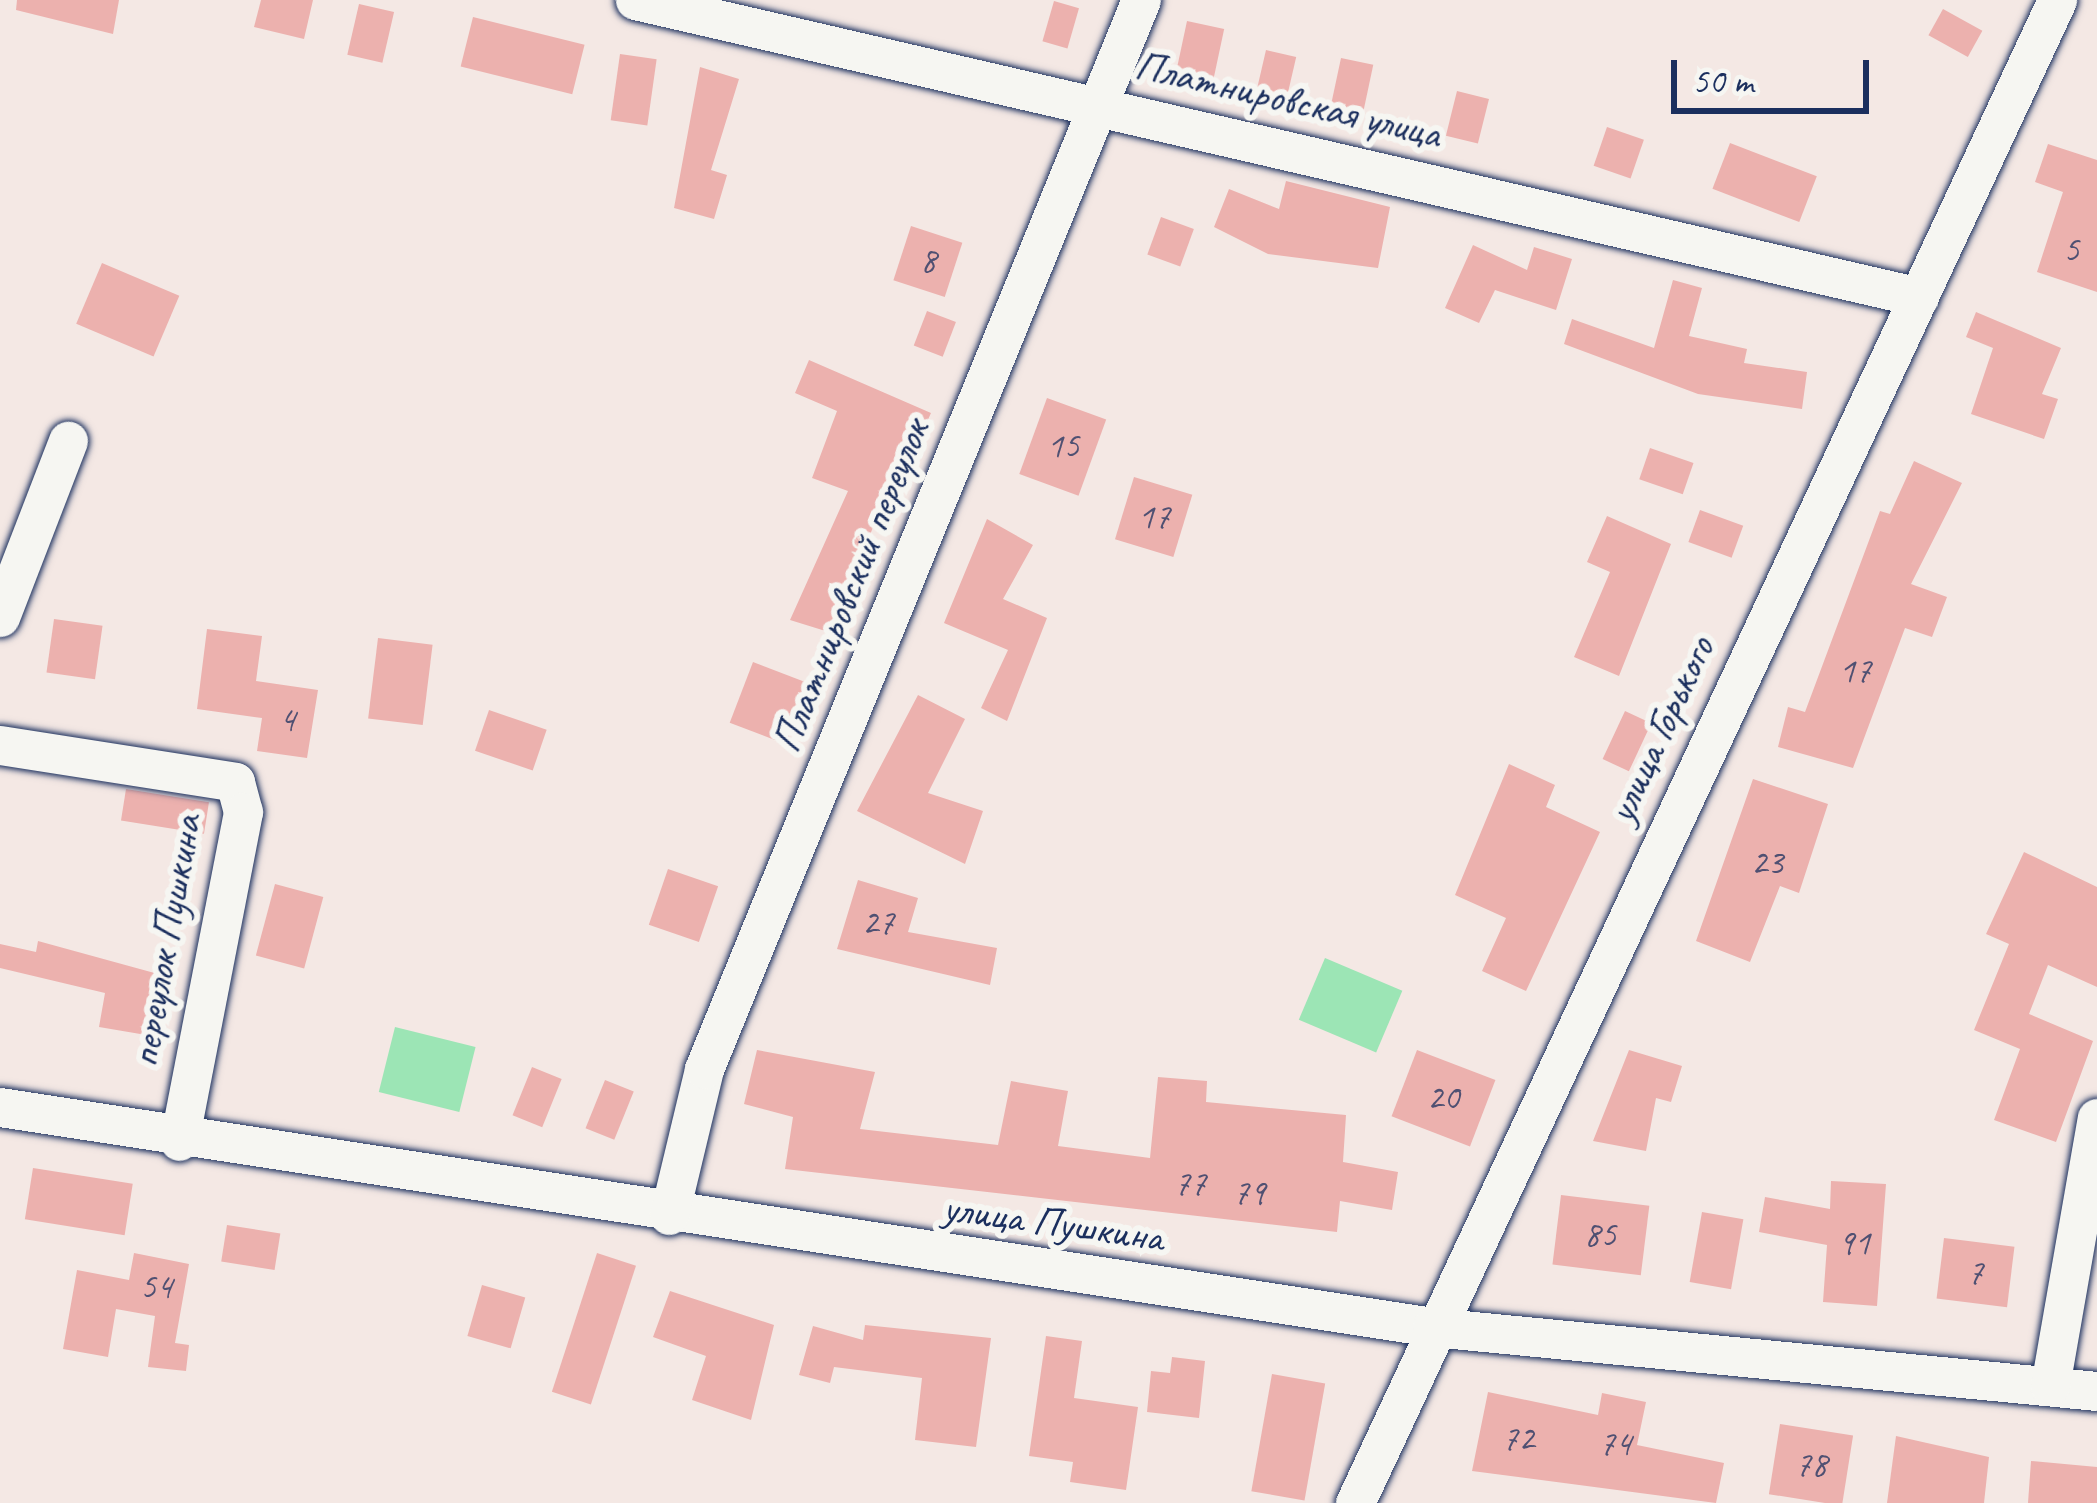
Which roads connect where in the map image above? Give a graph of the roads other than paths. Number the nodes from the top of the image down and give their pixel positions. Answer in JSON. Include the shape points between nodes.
{"nodes":[{"id":1,"x":639,"y":0,"type":"edge"},
{"id":2,"x":1141,"y":0,"type":"edge"},
{"id":3,"x":2057,"y":0,"type":"edge"},
{"id":4,"x":1101,"y":106,"type":"junction"},
{"id":5,"x":1918,"y":297,"type":"junction"},
{"id":6,"x":68,"y":441,"type":"dead end"},
{"id":7,"x":0,"y":617,"type":"edge"},
{"id":8,"x":0,"y":745,"type":"edge"},
{"id":9,"x":0,"y":1106,"type":"edge"},
{"id":10,"x":2097,"y":1118,"type":"edge"},
{"id":11,"x":179,"y":1141,"type":"junction"},
{"id":12,"x":669,"y":1214,"type":"junction"},
{"id":13,"x":1432,"y":1328,"type":"junction"},
{"id":14,"x":2050,"y":1385,"type":"junction"},
{"id":15,"x":2097,"y":1391,"type":"edge"},
{"id":16,"x":1355,"y":1503,"type":"edge"}],
"edges":[{"from":1,"to":4,"type":"street","name":"Платнировская улица"},
{"from":2,"to":4,"type":"street","name":"Платнировский переулок"},
{"from":3,"to":5,"type":"street","name":"улица Горького"},
{"from":4,"to":5,"type":"street","name":"Платнировская улица"},
{"from":4,"to":12,"type":"street","name":"Платнировский переулок","via":[[704,1069]]},
{"from":5,"to":13,"type":"street","name":"улица Горького"},
{"from":6,"to":7,"type":"street"},
{"from":8,"to":11,"type":"street","name":"переулок Пушкина","via":[[235,782],[242,812]]},
{"from":9,"to":11,"type":"street","name":"улица Пушкина"},
{"from":10,"to":14,"type":"street"},
{"from":11,"to":12,"type":"street","name":"улица Пушкина"},
{"from":12,"to":13,"type":"street","name":"улица Пушкина"},
{"from":13,"to":14,"type":"street","name":"улица Пушкина"},
{"from":13,"to":16,"type":"street","name":"улица Горького"},
{"from":14,"to":15,"type":"street","name":"улица Пушкина"}]}
